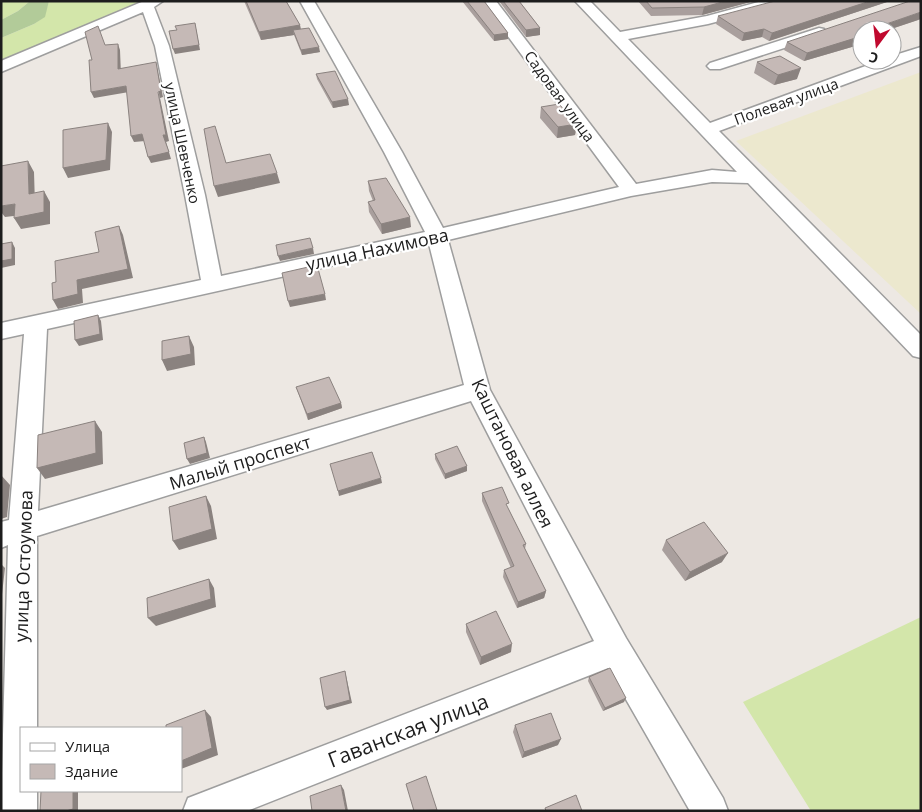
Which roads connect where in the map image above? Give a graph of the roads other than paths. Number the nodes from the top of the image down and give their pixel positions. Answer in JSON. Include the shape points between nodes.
{"nodes":[{"id":1,"x":308,"y":1,"type":"edge"},
{"id":2,"x":489,"y":1,"type":"edge"},
{"id":3,"x":582,"y":1,"type":"edge"},
{"id":4,"x":779,"y":1,"type":"edge"},
{"id":5,"x":150,"y":4,"type":"edge"},
{"id":6,"x":832,"y":27,"type":"edge"},
{"id":7,"x":617,"y":37,"type":"junction"},
{"id":8,"x":921,"y":51,"type":"edge"},
{"id":9,"x":714,"y":66,"type":"dead end"},
{"id":10,"x":1,"y":67,"type":"edge"},
{"id":11,"x":707,"y":130,"type":"junction"},
{"id":12,"x":753,"y":178,"type":"junction"},
{"id":13,"x":631,"y":190,"type":"junction"},
{"id":14,"x":437,"y":236,"type":"junction"},
{"id":15,"x":212,"y":284,"type":"junction"},
{"id":16,"x":36,"y":322,"type":"junction"},
{"id":17,"x":1,"y":331,"type":"edge"},
{"id":18,"x":921,"y":350,"type":"edge"},
{"id":19,"x":478,"y":390,"type":"junction"},
{"id":20,"x":12,"y":532,"type":"edge"},
{"id":21,"x":615,"y":648,"type":"junction"},
{"id":22,"x":19,"y":811,"type":"edge"},
{"id":23,"x":201,"y":811,"type":"edge"},
{"id":24,"x":710,"y":811,"type":"edge"}],
"edges":[{"from":1,"to":14,"type":"street","name":"Каштановая аллея"},
{"from":2,"to":13,"type":"street","name":"Садовая улица"},
{"from":3,"to":7,"type":"street"},
{"from":4,"to":7,"type":"street","via":[[682,26]]},
{"from":5,"to":10,"type":"street"},
{"from":5,"to":15,"type":"street","name":"улица Шевченко","via":[[195,195]]},
{"from":6,"to":9,"type":"street"},
{"from":7,"to":11,"type":"street"},
{"from":8,"to":11,"type":"street","name":"Полевая улица"},
{"from":11,"to":12,"type":"street"},
{"from":12,"to":13,"type":"street","name":"улица Нахимова","via":[[712,176]]},
{"from":12,"to":18,"type":"street"},
{"from":13,"to":14,"type":"street","name":"улица Нахимова"},
{"from":14,"to":15,"type":"street","name":"улица Нахимова"},
{"from":14,"to":19,"type":"street","name":"Каштановая аллея"},
{"from":15,"to":16,"type":"street","name":"улица Нахимова"},
{"from":16,"to":17,"type":"street","name":"улица Нахимова"},
{"from":16,"to":20,"type":"street","name":"улица Остоумова"},
{"from":19,"to":20,"type":"street","name":"Малый проспект"},
{"from":19,"to":21,"type":"street","name":"Каштановая аллея"},
{"from":20,"to":22,"type":"street","name":"улица Остоумова"},
{"from":21,"to":23,"type":"street","name":"Гаванская улица"},
{"from":21,"to":24,"type":"street","name":"Каштановая аллея"}]}
